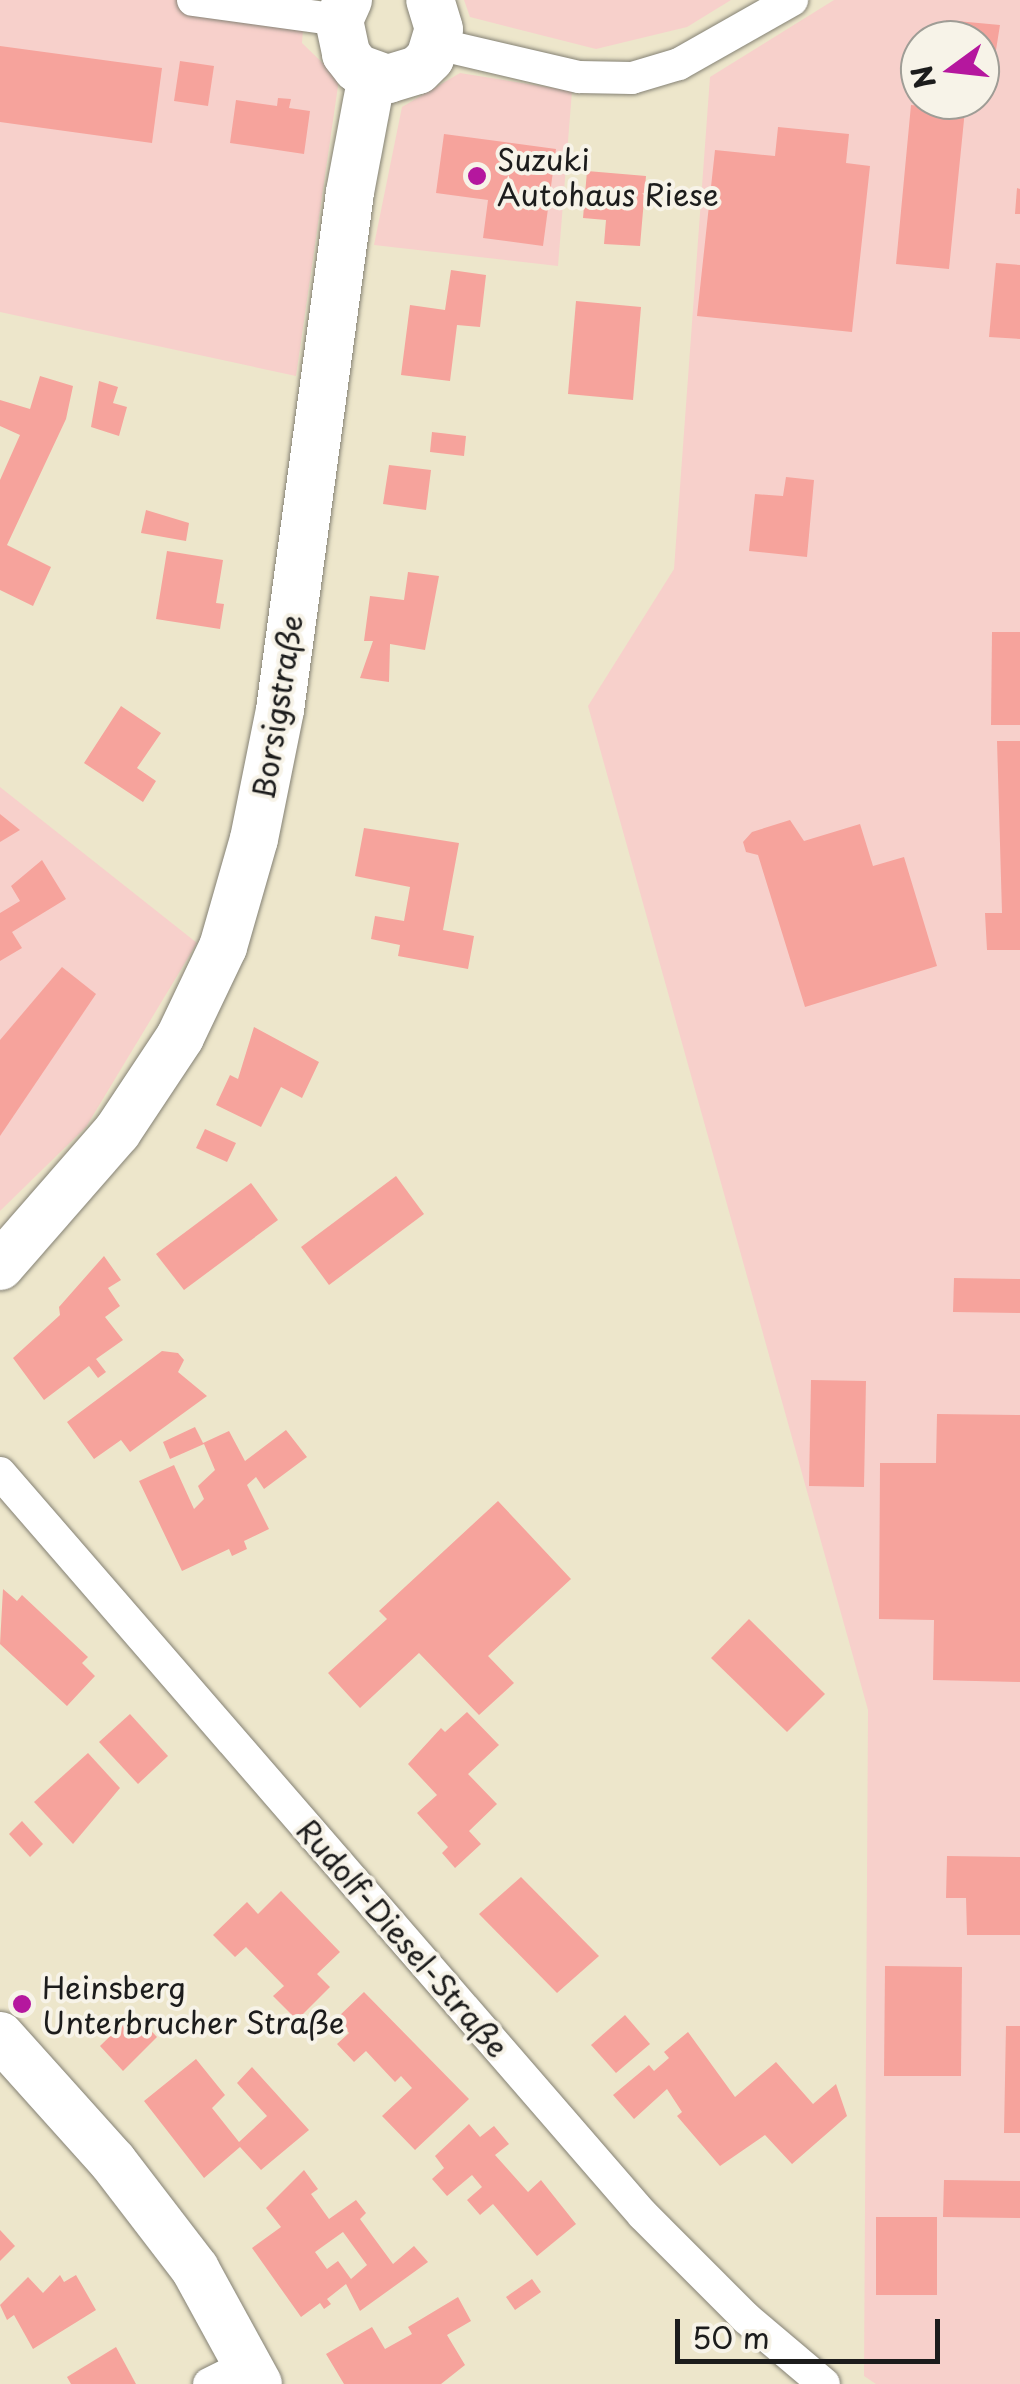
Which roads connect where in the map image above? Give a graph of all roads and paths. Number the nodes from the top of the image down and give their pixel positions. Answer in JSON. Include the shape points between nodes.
{"nodes":[{"id":1,"x":193,"y":0,"type":"edge"},
{"id":2,"x":792,"y":0,"type":"edge"},
{"id":3,"x":343,"y":10,"type":"edge"},
{"id":4,"x":433,"y":22,"type":"edge"},
{"id":5,"x":372,"y":76,"type":"junction"},
{"id":6,"x":0,"y":1266,"type":"edge"},
{"id":7,"x":0,"y":1473,"type":"edge"},
{"id":8,"x":0,"y":2036,"type":"edge"},
{"id":9,"x":239,"y":2377,"type":"edge"},
{"id":10,"x":824,"y":2384,"type":"edge"}],
"edges":[{"from":1,"to":3,"type":"street"},
{"from":2,"to":4,"type":"street","via":[[678,64],[632,78],[579,77]]},
{"from":3,"to":5,"type":"street","via":[[346,54]]},
{"from":4,"to":5,"type":"street","via":[[418,70]]},
{"from":5,"to":6,"type":"street","name":"Borsigstraße","via":[[280,710],[254,840],[223,946],[180,1037],[117,1132]]},
{"from":7,"to":10,"type":"street","name":"Rudolf-Diesel-Straße","via":[[643,2215]]},
{"from":8,"to":9,"type":"street","via":[[113,2162],[195,2269]]}]}
